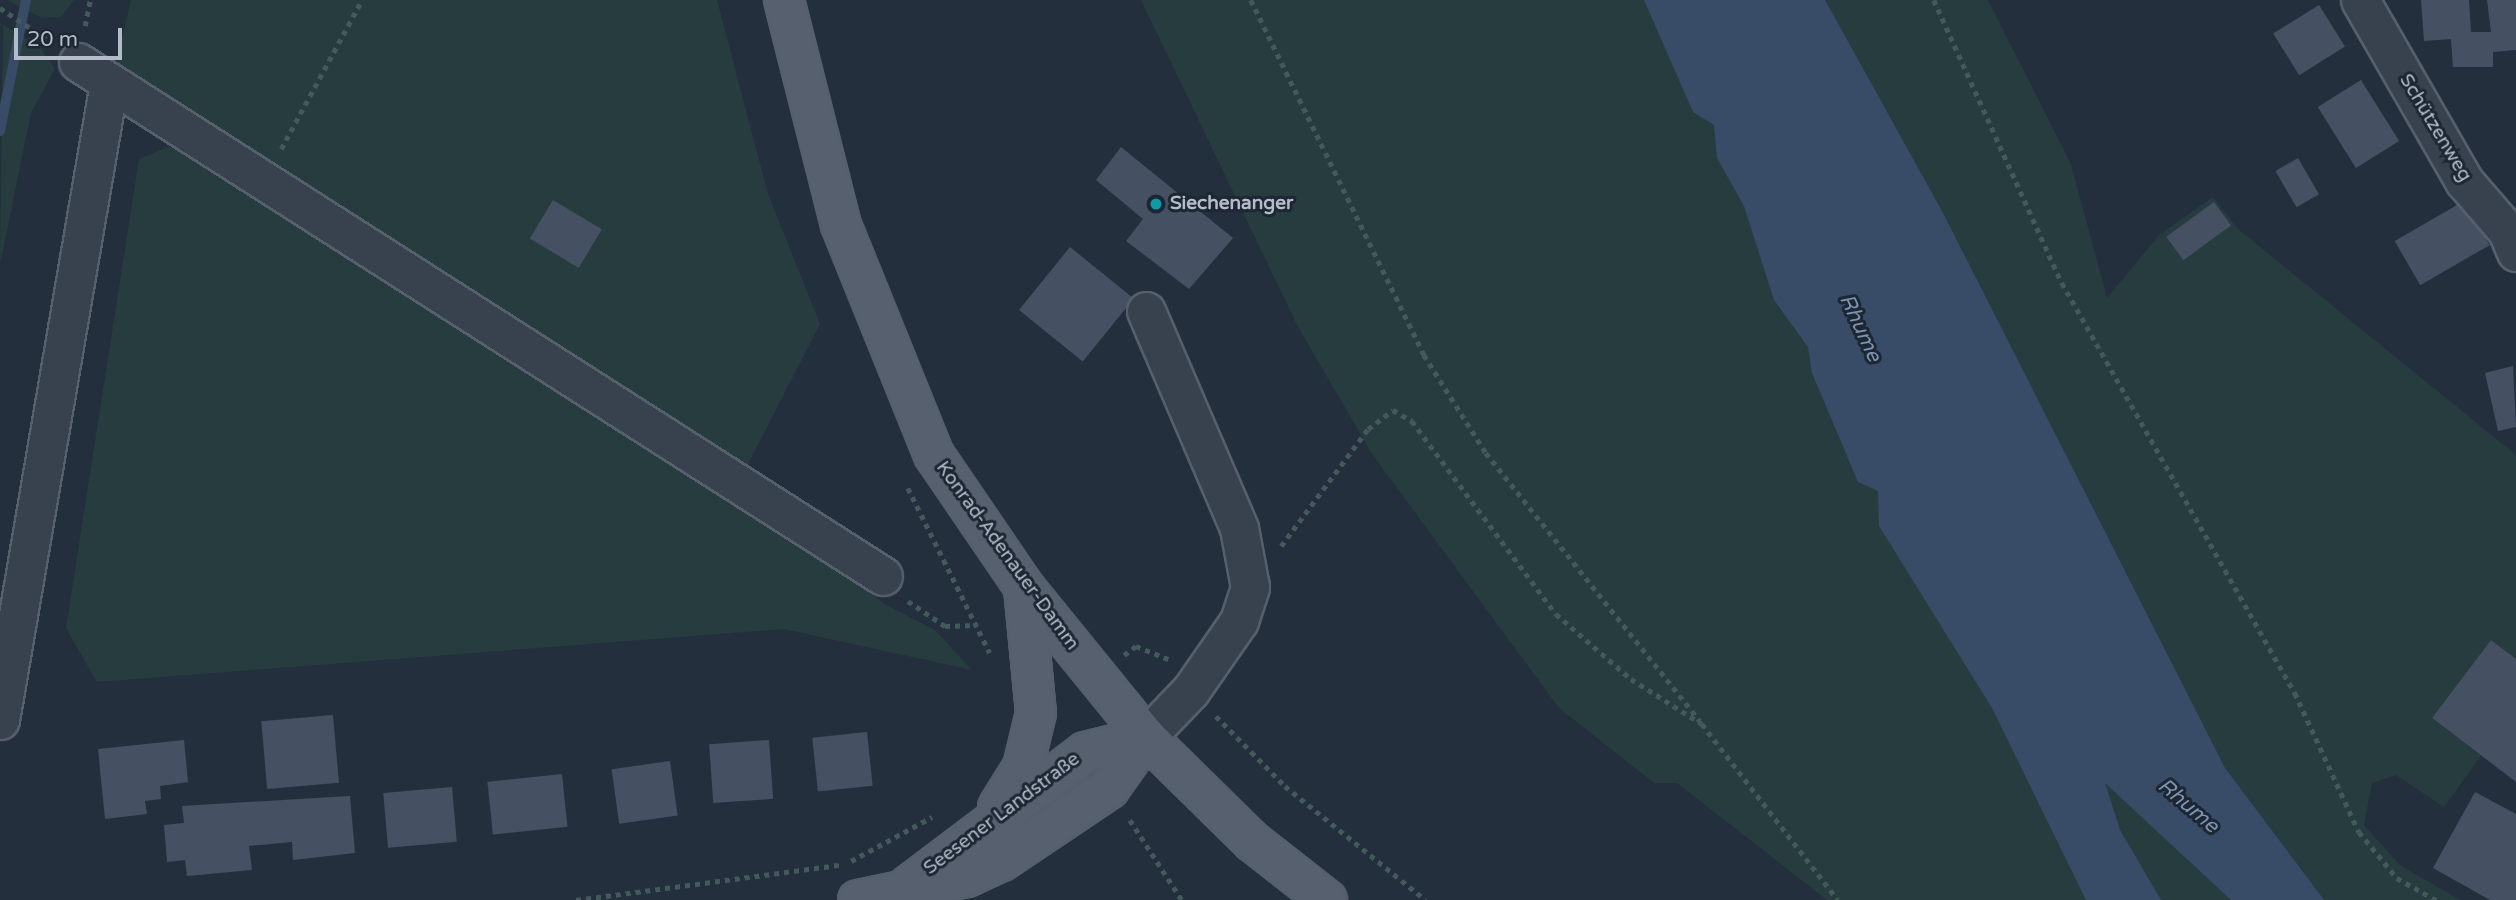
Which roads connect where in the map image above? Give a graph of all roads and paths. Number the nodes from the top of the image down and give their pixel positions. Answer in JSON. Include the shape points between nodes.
{"nodes":[{"id":1,"x":362,"y":0,"type":"edge"},
{"id":2,"x":783,"y":0,"type":"edge"},
{"id":3,"x":1251,"y":0,"type":"edge"},
{"id":4,"x":1934,"y":0,"type":"edge"},
{"id":5,"x":2360,"y":0,"type":"edge"},
{"id":6,"x":1,"y":8,"type":"edge"},
{"id":7,"x":37,"y":32,"type":"dead end"},
{"id":8,"x":79,"y":62,"type":"dead end"},
{"id":9,"x":109,"y":83,"type":"junction"},
{"id":10,"x":265,"y":177,"type":"junction"},
{"id":11,"x":2513,"y":236,"type":"edge"},
{"id":12,"x":1146,"y":311,"type":"dead end"},
{"id":13,"x":883,"y":576,"type":"joint"},
{"id":14,"x":1024,"y":587,"type":"junction"},
{"id":15,"x":1250,"y":587,"type":"junction"},
{"id":16,"x":976,"y":625,"type":"dead end"},
{"id":17,"x":1095,"y":677,"type":"junction"},
{"id":18,"x":1191,"y":690,"type":"junction"},
{"id":19,"x":0,"y":720,"type":"edge"},
{"id":20,"x":1702,"y":724,"type":"junction"},
{"id":21,"x":1146,"y":737,"type":"junction"},
{"id":22,"x":937,"y":814,"type":"dead end"},
{"id":23,"x":992,"y":817,"type":"junction"},
{"id":24,"x":903,"y":889,"type":"junction"},
{"id":25,"x":576,"y":900,"type":"edge"},
{"id":26,"x":858,"y":900,"type":"edge"},
{"id":27,"x":1327,"y":900,"type":"edge"},
{"id":28,"x":1426,"y":900,"type":"edge"},
{"id":29,"x":1838,"y":900,"type":"edge"},
{"id":30,"x":2436,"y":900,"type":"edge"}],
"edges":[{"from":1,"to":10,"type":"path"},
{"from":2,"to":14,"type":"main road","name":"Konrad-Adenauer-Damm","via":[[837,212],[886,347],[934,455]]},
{"from":3,"to":20,"type":"path","via":[[1431,366],[1486,453],[1578,573],[1676,684]]},
{"from":4,"to":30,"type":"path","via":[[2062,283],[2295,694],[2342,801],[2397,877]]},
{"from":5,"to":11,"type":"street","name":"Schützenweg","via":[[2465,181]]},
{"from":6,"to":7,"type":"path"},
{"from":8,"to":9,"type":"street"},
{"from":9,"to":10,"type":"street"},
{"from":9,"to":19,"type":"street"},
{"from":10,"to":13,"type":"street"},
{"from":12,"to":15,"type":"street","via":[[1239,528]]},
{"from":13,"to":16,"type":"path","via":[[945,626]]},
{"from":14,"to":17,"type":"main road","name":"Konrad-Adenauer-Damm"},
{"from":14,"to":23,"type":"main road","via":[[1036,713],[1023,767]]},
{"from":15,"to":18,"type":"street","via":[[1238,621]]},
{"from":15,"to":20,"type":"path","via":[[1368,429],[1393,410],[1412,421],[1556,614],[1631,679]]},
{"from":17,"to":18,"type":"path","via":[[1136,646],[1164,653]]},
{"from":17,"to":21,"type":"main road","name":"Konrad-Adenauer-Damm"},
{"from":18,"to":21,"type":"street"},
{"from":18,"to":28,"type":"path","via":[[1285,786]]},
{"from":20,"to":29,"type":"path"},
{"from":21,"to":23,"type":"main road","name":"Seesener Landstraße","via":[[1084,752]]},
{"from":21,"to":24,"type":"main road","name":"Seesener Landstraße","via":[[1109,789],[1002,861],[967,877]]},
{"from":21,"to":27,"type":"main road","via":[[1253,842]]},
{"from":22,"to":25,"type":"path","via":[[840,865]]},
{"from":23,"to":24,"type":"main road","name":"Seesener Landstraße"},
{"from":24,"to":26,"type":"main road","name":"Seesener Landstraße"}]}
